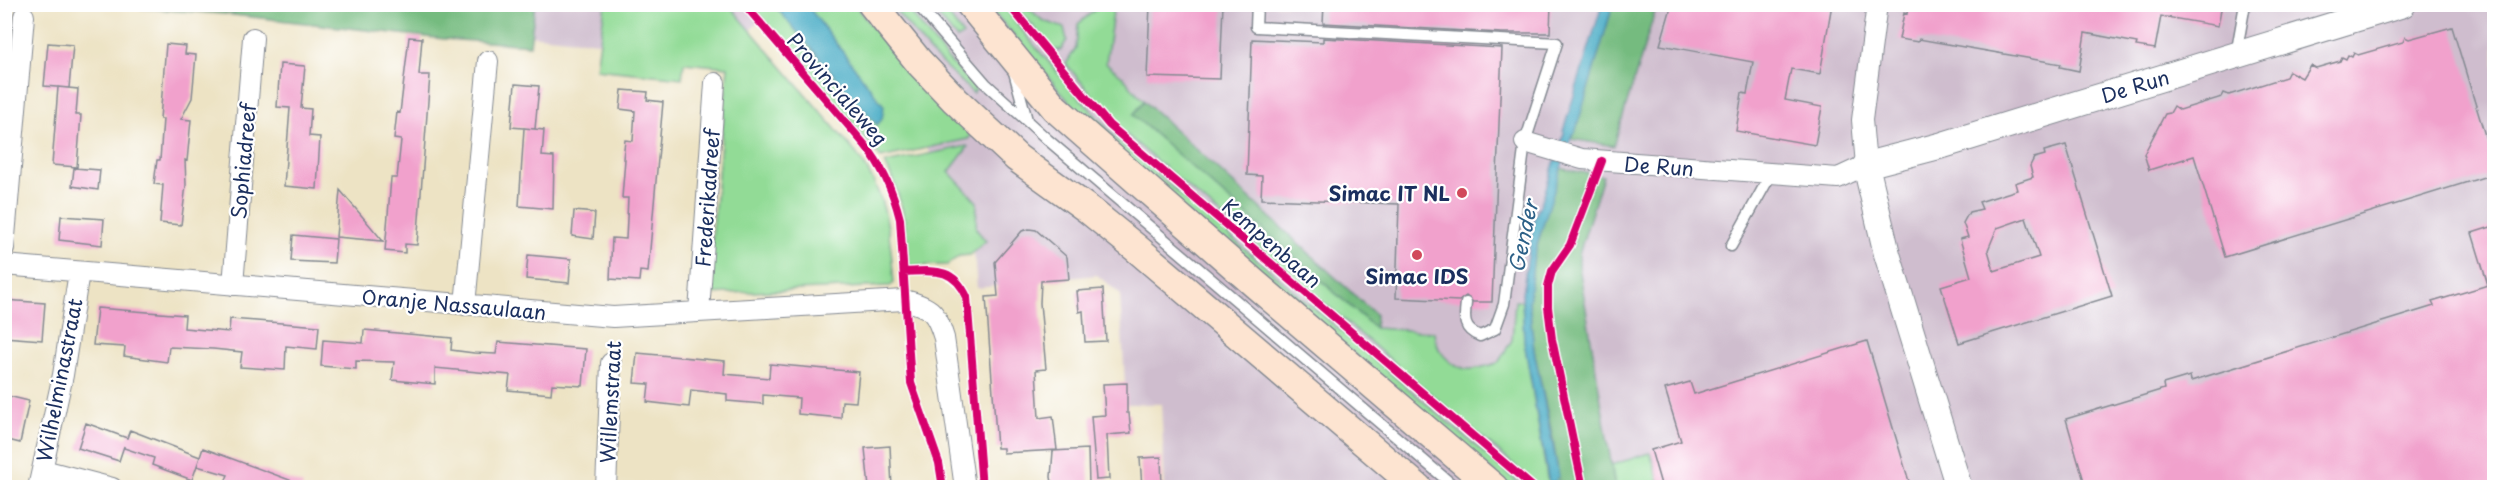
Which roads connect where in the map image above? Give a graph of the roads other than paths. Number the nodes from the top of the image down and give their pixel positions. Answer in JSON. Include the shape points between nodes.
{"nodes":[{"id":1,"x":872,"y":4,"type":"edge"},
{"id":2,"x":917,"y":4,"type":"edge"},
{"id":3,"x":970,"y":4,"type":"edge"},
{"id":4,"x":1257,"y":4,"type":"edge"},
{"id":5,"x":1877,"y":4,"type":"edge"},
{"id":6,"x":2245,"y":4,"type":"edge"},
{"id":7,"x":2403,"y":4,"type":"edge"},
{"id":8,"x":2356,"y":11,"type":"edge"},
{"id":9,"x":24,"y":16,"type":"dead end"},
{"id":10,"x":253,"y":38,"type":"dead end"},
{"id":11,"x":1008,"y":52,"type":"junction"},
{"id":12,"x":2236,"y":55,"type":"junction"},
{"id":13,"x":488,"y":61,"type":"dead end"},
{"id":14,"x":715,"y":83,"type":"dead end"},
{"id":15,"x":1028,"y":120,"type":"junction"},
{"id":16,"x":1525,"y":142,"type":"junction"},
{"id":17,"x":1866,"y":165,"type":"junction"},
{"id":18,"x":1772,"y":174,"type":"junction"},
{"id":19,"x":1731,"y":246,"type":"dead end"},
{"id":20,"x":4,"y":248,"type":"edge"},
{"id":21,"x":4,"y":266,"type":"edge"},
{"id":22,"x":79,"y":272,"type":"junction"},
{"id":23,"x":233,"y":285,"type":"junction"},
{"id":24,"x":1466,"y":303,"type":"dead end"},
{"id":25,"x":465,"y":305,"type":"junction"},
{"id":26,"x":699,"y":312,"type":"junction"},
{"id":27,"x":611,"y":363,"type":"dead end"},
{"id":28,"x":40,"y":479,"type":"edge"},
{"id":29,"x":112,"y":488,"type":"edge"},
{"id":30,"x":606,"y":488,"type":"edge"},
{"id":31,"x":965,"y":488,"type":"edge"},
{"id":32,"x":1418,"y":488,"type":"edge"},
{"id":33,"x":1456,"y":488,"type":"edge"},
{"id":34,"x":1494,"y":488,"type":"edge"},
{"id":35,"x":1959,"y":488,"type":"edge"}],
"edges":[{"from":1,"to":32,"type":"main road","via":[[926,70],[1017,158],[1136,248]]},
{"from":2,"to":15,"type":"lane","via":[[966,63]]},
{"from":3,"to":11,"type":"main road"},
{"from":4,"to":16,"type":"lane","via":[[1256,27],[1557,44]]},
{"from":5,"to":17,"type":"street","via":[[1862,120]]},
{"from":6,"to":12,"type":"lane"},
{"from":7,"to":8,"type":"street","name":"De Run"},
{"from":8,"to":12,"type":"street","name":"De Run"},
{"from":9,"to":20,"type":"street"},
{"from":10,"to":23,"type":"street","name":"Sophiadreef"},
{"from":11,"to":15,"type":"lane"},
{"from":11,"to":34,"type":"main road","via":[[1072,124]]},
{"from":12,"to":17,"type":"street","name":"De Run"},
{"from":13,"to":25,"type":"street"},
{"from":14,"to":26,"type":"street","name":"Frederikadreef"},
{"from":15,"to":33,"type":"lane"},
{"from":16,"to":18,"type":"street","name":"De Run","via":[[1573,157],[1602,161]]},
{"from":16,"to":24,"type":"lane","via":[[1504,304],[1494,329],[1480,336],[1473,334],[1464,319]]},
{"from":17,"to":18,"type":"street","name":"De Run","via":[[1838,178]]},
{"from":17,"to":35,"type":"street","via":[[1887,254]]},
{"from":18,"to":19,"type":"lane"},
{"from":21,"to":22,"type":"street","name":"Oranje Nassaulaan"},
{"from":22,"to":23,"type":"street","name":"Oranje Nassaulaan"},
{"from":22,"to":28,"type":"street","name":"Wilhelminastraat","via":[[63,375]]},
{"from":23,"to":25,"type":"street","name":"Oranje Nassaulaan"},
{"from":25,"to":26,"type":"street","name":"Oranje Nassaulaan","via":[[614,317]]},
{"from":26,"to":31,"type":"street","name":"Oranje Nassaulaan","via":[[904,300],[924,306],[940,324]]},
{"from":27,"to":30,"type":"street","name":"Willemstraat"},
{"from":28,"to":29,"type":"street"}]}
